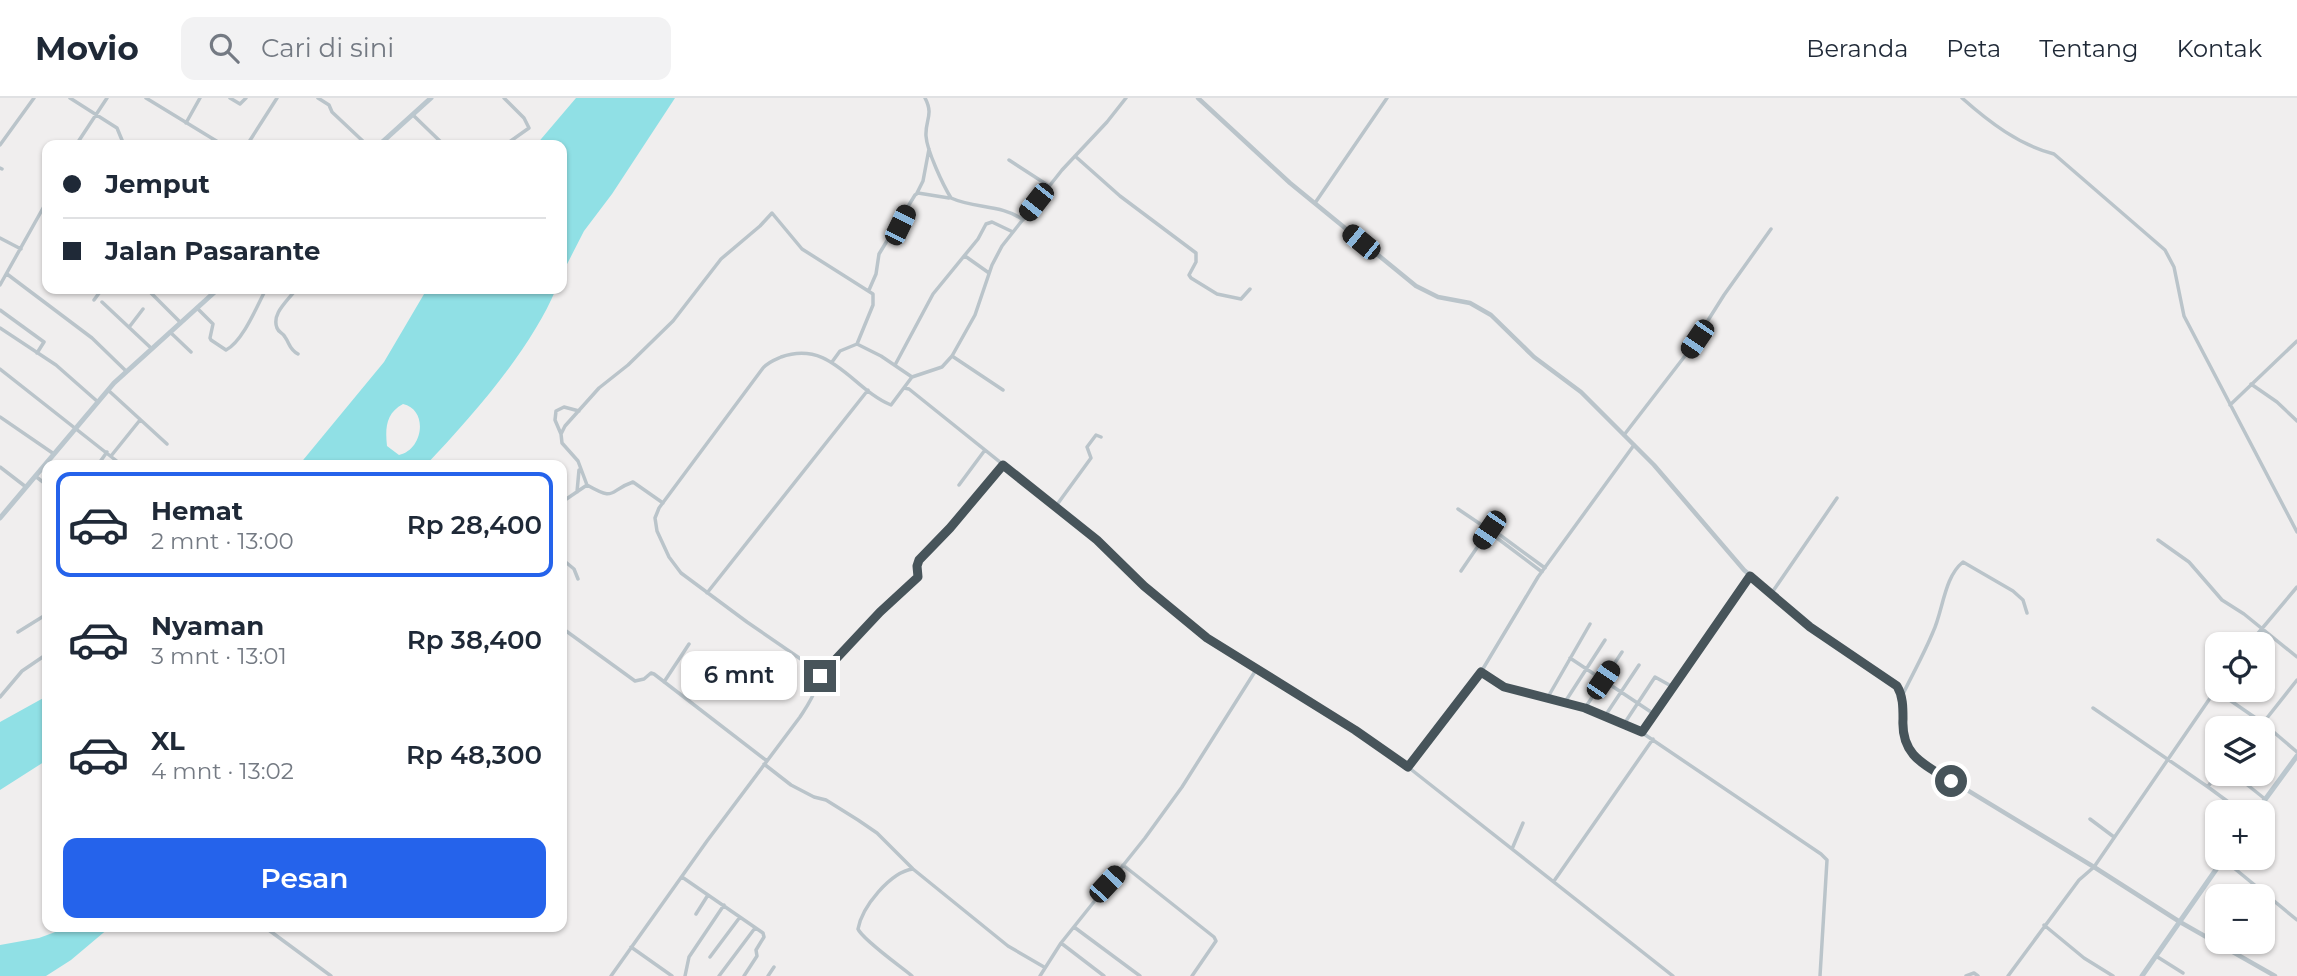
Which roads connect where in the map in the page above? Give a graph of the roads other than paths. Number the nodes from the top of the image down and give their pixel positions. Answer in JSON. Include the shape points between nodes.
{"nodes":[{"id":1,"x":34,"y":98,"type":"edge"},
{"id":2,"x":69,"y":98,"type":"edge"},
{"id":3,"x":107,"y":98,"type":"edge"},
{"id":4,"x":146,"y":98,"type":"edge"},
{"id":5,"x":200,"y":98,"type":"edge"},
{"id":6,"x":230,"y":98,"type":"edge"},
{"id":7,"x":246,"y":98,"type":"edge"},
{"id":8,"x":277,"y":98,"type":"edge"},
{"id":9,"x":318,"y":98,"type":"edge"},
{"id":10,"x":431,"y":98,"type":"edge"},
{"id":11,"x":504,"y":98,"type":"edge"},
{"id":12,"x":925,"y":98,"type":"edge"},
{"id":13,"x":1126,"y":98,"type":"edge"},
{"id":14,"x":1198,"y":98,"type":"edge"},
{"id":15,"x":1387,"y":98,"type":"edge"},
{"id":16,"x":1962,"y":98,"type":"edge"},
{"id":17,"x":413,"y":114,"type":"junction"},
{"id":18,"x":95,"y":115,"type":"junction"},
{"id":19,"x":186,"y":122,"type":"junction"},
{"id":20,"x":79,"y":140,"type":"edge"},
{"id":21,"x":122,"y":140,"type":"edge"},
{"id":22,"x":215,"y":140,"type":"edge"},
{"id":23,"x":250,"y":140,"type":"edge"},
{"id":24,"x":363,"y":140,"type":"edge"},
{"id":25,"x":384,"y":140,"type":"edge"},
{"id":26,"x":439,"y":140,"type":"edge"},
{"id":27,"x":512,"y":140,"type":"edge"},
{"id":28,"x":0,"y":145,"type":"edge"},
{"id":29,"x":929,"y":149,"type":"junction"},
{"id":30,"x":1074,"y":156,"type":"junction"},
{"id":31,"x":1009,"y":160,"type":"dead end"},
{"id":32,"x":1049,"y":186,"type":"junction"},
{"id":33,"x":917,"y":193,"type":"junction"},
{"id":34,"x":951,"y":198,"type":"junction"},
{"id":35,"x":1315,"y":204,"type":"junction"},
{"id":36,"x":42,"y":210,"type":"edge"},
{"id":37,"x":1023,"y":220,"type":"junction"},
{"id":38,"x":1771,"y":229,"type":"dead end"},
{"id":39,"x":1013,"y":232,"type":"junction"},
{"id":40,"x":0,"y":238,"type":"edge"},
{"id":41,"x":21,"y":248,"type":"junction"},
{"id":42,"x":965,"y":256,"type":"junction"},
{"id":43,"x":989,"y":273,"type":"junction"},
{"id":44,"x":7,"y":274,"type":"junction"},
{"id":45,"x":0,"y":285,"type":"edge"},
{"id":46,"x":1250,"y":289,"type":"dead end"},
{"id":47,"x":869,"y":290,"type":"junction"},
{"id":48,"x":98,"y":294,"type":"edge"},
{"id":49,"x":155,"y":294,"type":"edge"},
{"id":50,"x":212,"y":294,"type":"edge"},
{"id":51,"x":263,"y":294,"type":"edge"},
{"id":52,"x":292,"y":294,"type":"edge"},
{"id":53,"x":94,"y":300,"type":"dead end"},
{"id":54,"x":102,"y":302,"type":"dead end"},
{"id":55,"x":197,"y":308,"type":"junction"},
{"id":56,"x":143,"y":309,"type":"dead end"},
{"id":57,"x":0,"y":310,"type":"edge"},
{"id":58,"x":180,"y":323,"type":"junction"},
{"id":59,"x":130,"y":327,"type":"junction"},
{"id":60,"x":0,"y":328,"type":"edge"},
{"id":61,"x":170,"y":332,"type":"junction"},
{"id":62,"x":2297,"y":341,"type":"edge"},
{"id":63,"x":857,"y":344,"type":"junction"},
{"id":64,"x":151,"y":348,"type":"junction"},
{"id":65,"x":191,"y":352,"type":"dead end"},
{"id":66,"x":37,"y":353,"type":"junction"},
{"id":67,"x":298,"y":354,"type":"dead end"},
{"id":68,"x":952,"y":356,"type":"junction"},
{"id":69,"x":832,"y":362,"type":"junction"},
{"id":70,"x":895,"y":365,"type":"junction"},
{"id":71,"x":0,"y":369,"type":"edge"},
{"id":72,"x":126,"y":371,"type":"junction"},
{"id":73,"x":912,"y":377,"type":"junction"},
{"id":74,"x":2251,"y":384,"type":"junction"},
{"id":75,"x":904,"y":388,"type":"junction"},
{"id":76,"x":108,"y":390,"type":"junction"},
{"id":77,"x":868,"y":390,"type":"junction"},
{"id":78,"x":1003,"y":390,"type":"dead end"},
{"id":79,"x":98,"y":402,"type":"junction"},
{"id":80,"x":2230,"y":405,"type":"junction"},
{"id":81,"x":579,"y":411,"type":"junction"},
{"id":82,"x":0,"y":416,"type":"edge"},
{"id":83,"x":140,"y":419,"type":"junction"},
{"id":84,"x":2297,"y":421,"type":"edge"},
{"id":85,"x":77,"y":428,"type":"junction"},
{"id":86,"x":561,"y":434,"type":"junction"},
{"id":87,"x":1624,"y":435,"type":"junction"},
{"id":88,"x":1101,"y":437,"type":"dead end"},
{"id":89,"x":167,"y":444,"type":"dead end"},
{"id":90,"x":1634,"y":445,"type":"junction"},
{"id":91,"x":985,"y":450,"type":"junction"},
{"id":92,"x":54,"y":454,"type":"junction"},
{"id":93,"x":109,"y":454,"type":"junction"},
{"id":94,"x":49,"y":460,"type":"edge"},
{"id":95,"x":103,"y":460,"type":"edge"},
{"id":96,"x":116,"y":460,"type":"edge"},
{"id":97,"x":1003,"y":465,"type":"junction"},
{"id":98,"x":0,"y":467,"type":"edge"},
{"id":99,"x":42,"y":468,"type":"edge"},
{"id":100,"x":579,"y":469,"type":"junction"},
{"id":101,"x":35,"y":476,"type":"junction"},
{"id":102,"x":42,"y":481,"type":"edge"},
{"id":103,"x":587,"y":485,"type":"junction"},
{"id":104,"x":959,"y":485,"type":"dead end"},
{"id":105,"x":26,"y":487,"type":"junction"},
{"id":106,"x":577,"y":492,"type":"junction"},
{"id":107,"x":1837,"y":498,"type":"dead end"},
{"id":108,"x":567,"y":499,"type":"edge"},
{"id":109,"x":663,"y":503,"type":"junction"},
{"id":110,"x":1056,"y":506,"type":"junction"},
{"id":111,"x":1458,"y":509,"type":"dead end"},
{"id":112,"x":0,"y":518,"type":"edge"},
{"id":113,"x":1489,"y":530,"type":"junction"},
{"id":114,"x":2297,"y":532,"type":"edge"},
{"id":115,"x":2158,"y":540,"type":"dead end"},
{"id":116,"x":567,"y":563,"type":"edge"},
{"id":117,"x":1543,"y":570,"type":"junction"},
{"id":118,"x":1461,"y":571,"type":"dead end"},
{"id":119,"x":1750,"y":576,"type":"junction"},
{"id":120,"x":578,"y":579,"type":"dead end"},
{"id":121,"x":2297,"y":587,"type":"edge"},
{"id":122,"x":707,"y":593,"type":"junction"},
{"id":123,"x":1771,"y":594,"type":"junction"},
{"id":124,"x":2027,"y":613,"type":"dead end"},
{"id":125,"x":42,"y":617,"type":"edge"},
{"id":126,"x":1590,"y":624,"type":"dead end"},
{"id":127,"x":2261,"y":629,"type":"junction"},
{"id":128,"x":18,"y":632,"type":"dead end"},
{"id":129,"x":567,"y":632,"type":"edge"},
{"id":130,"x":2259,"y":632,"type":"edge"},
{"id":131,"x":1605,"y":640,"type":"dead end"},
{"id":132,"x":689,"y":644,"type":"dead end"},
{"id":133,"x":1622,"y":652,"type":"dead end"},
{"id":134,"x":2297,"y":657,"type":"edge"},
{"id":135,"x":42,"y":658,"type":"edge"},
{"id":136,"x":1570,"y":658,"type":"junction"},
{"id":137,"x":1639,"y":665,"type":"dead end"},
{"id":138,"x":1257,"y":669,"type":"junction"},
{"id":139,"x":1587,"y":669,"type":"junction"},
{"id":140,"x":1481,"y":672,"type":"junction"},
{"id":141,"x":817,"y":677,"type":"junction"},
{"id":142,"x":1603,"y":680,"type":"junction"},
{"id":143,"x":2297,"y":680,"type":"edge"},
{"id":144,"x":664,"y":682,"type":"junction"},
{"id":145,"x":1673,"y":687,"type":"junction"},
{"id":146,"x":1621,"y":692,"type":"junction"},
{"id":147,"x":1902,"y":696,"type":"junction"},
{"id":148,"x":0,"y":697,"type":"edge"},
{"id":149,"x":1548,"y":697,"type":"junction"},
{"id":150,"x":1565,"y":702,"type":"junction"},
{"id":151,"x":2207,"y":702,"type":"edge"},
{"id":152,"x":2234,"y":702,"type":"edge"},
{"id":153,"x":1638,"y":703,"type":"junction"},
{"id":154,"x":1585,"y":708,"type":"junction"},
{"id":155,"x":2093,"y":709,"type":"dead end"},
{"id":156,"x":1654,"y":714,"type":"junction"},
{"id":157,"x":1605,"y":716,"type":"junction"},
{"id":158,"x":2253,"y":716,"type":"edge"},
{"id":159,"x":2269,"y":716,"type":"edge"},
{"id":160,"x":1624,"y":724,"type":"junction"},
{"id":161,"x":1642,"y":732,"type":"junction"},
{"id":162,"x":2275,"y":734,"type":"edge"},
{"id":163,"x":1653,"y":739,"type":"junction"},
{"id":164,"x":2297,"y":754,"type":"edge"},
{"id":165,"x":2166,"y":760,"type":"junction"},
{"id":166,"x":766,"y":762,"type":"junction"},
{"id":167,"x":1408,"y":767,"type":"junction"},
{"id":168,"x":2249,"y":786,"type":"edge"},
{"id":169,"x":2208,"y":787,"type":"joint"},
{"id":170,"x":2265,"y":799,"type":"joint"},
{"id":171,"x":2226,"y":800,"type":"edge"},
{"id":172,"x":2090,"y":819,"type":"dead end"},
{"id":173,"x":1523,"y":823,"type":"dead end"},
{"id":174,"x":2114,"y":838,"type":"junction"},
{"id":175,"x":1512,"y":849,"type":"junction"},
{"id":176,"x":1123,"y":865,"type":"junction"},
{"id":177,"x":2094,"y":867,"type":"junction"},
{"id":178,"x":913,"y":869,"type":"junction"},
{"id":179,"x":2215,"y":870,"type":"edge"},
{"id":180,"x":2237,"y":870,"type":"edge"},
{"id":181,"x":682,"y":877,"type":"junction"},
{"id":182,"x":1554,"y":881,"type":"junction"},
{"id":183,"x":708,"y":895,"type":"junction"},
{"id":184,"x":724,"y":905,"type":"junction"},
{"id":185,"x":696,"y":914,"type":"dead end"},
{"id":186,"x":740,"y":917,"type":"junction"},
{"id":187,"x":2297,"y":920,"type":"edge"},
{"id":188,"x":2179,"y":922,"type":"junction"},
{"id":189,"x":2044,"y":925,"type":"junction"},
{"id":190,"x":1073,"y":927,"type":"junction"},
{"id":191,"x":755,"y":928,"type":"junction"},
{"id":192,"x":271,"y":932,"type":"edge"},
{"id":193,"x":1061,"y":943,"type":"junction"},
{"id":194,"x":631,"y":947,"type":"junction"},
{"id":195,"x":2155,"y":956,"type":"junction"},
{"id":196,"x":710,"y":957,"type":"dead end"},
{"id":197,"x":774,"y":967,"type":"dead end"},
{"id":198,"x":1044,"y":967,"type":"junction"},
{"id":199,"x":2183,"y":973,"type":"dead end"},
{"id":200,"x":2271,"y":975,"type":"edge"},
{"id":201,"x":331,"y":976,"type":"edge"},
{"id":202,"x":611,"y":976,"type":"edge"},
{"id":203,"x":672,"y":976,"type":"edge"},
{"id":204,"x":685,"y":976,"type":"edge"},
{"id":205,"x":719,"y":976,"type":"edge"},
{"id":206,"x":744,"y":976,"type":"edge"},
{"id":207,"x":768,"y":976,"type":"edge"},
{"id":208,"x":912,"y":976,"type":"edge"},
{"id":209,"x":1040,"y":976,"type":"edge"},
{"id":210,"x":1104,"y":976,"type":"edge"},
{"id":211,"x":1140,"y":976,"type":"edge"},
{"id":212,"x":1192,"y":976,"type":"edge"},
{"id":213,"x":1673,"y":976,"type":"edge"},
{"id":214,"x":1820,"y":976,"type":"edge"},
{"id":215,"x":1966,"y":976,"type":"edge"},
{"id":216,"x":1978,"y":976,"type":"edge"},
{"id":217,"x":2008,"y":976,"type":"edge"},
{"id":218,"x":2113,"y":976,"type":"edge"},
{"id":219,"x":2142,"y":976,"type":"edge"}],
"edges":[{"from":1,"to":28,"type":"street"},
{"from":2,"to":18,"type":"street"},
{"from":3,"to":18,"type":"street"},
{"from":4,"to":19,"type":"street"},
{"from":5,"to":19,"type":"street"},
{"from":6,"to":7,"type":"street","via":[[240,104]]},
{"from":8,"to":23,"type":"street"},
{"from":9,"to":24,"type":"street"},
{"from":10,"to":17,"type":"main road"},
{"from":11,"to":27,"type":"street","via":[[529,128]]},
{"from":12,"to":29,"type":"street","via":[[930,113]]},
{"from":13,"to":30,"type":"street"},
{"from":14,"to":35,"type":"street"},
{"from":15,"to":35,"type":"street"},
{"from":16,"to":80,"type":"street","via":[[1989,121],[2034,148],[2054,154],[2165,250],[2174,267],[2182,310]]},
{"from":17,"to":25,"type":"main road"},
{"from":17,"to":26,"type":"street"},
{"from":18,"to":20,"type":"street"},
{"from":18,"to":21,"type":"street","via":[[117,128]]},
{"from":19,"to":22,"type":"street"},
{"from":29,"to":33,"type":"street"},
{"from":29,"to":34,"type":"street"},
{"from":30,"to":32,"type":"street"},
{"from":30,"to":46,"type":"street","via":[[1196,253],[1191,278],[1224,297],[1241,299]]},
{"from":31,"to":32,"type":"street"},
{"from":32,"to":37,"type":"street"},
{"from":33,"to":34,"type":"street"},
{"from":33,"to":47,"type":"street","via":[[879,254]]},
{"from":34,"to":37,"type":"street","via":[[1004,209]]},
{"from":35,"to":87,"type":"street","via":[[1424,291],[1486,312]]},
{"from":36,"to":41,"type":"street"},
{"from":37,"to":39,"type":"street"},
{"from":38,"to":87,"type":"street","via":[[1688,352]]},
{"from":39,"to":42,"type":"street","via":[[988,222]]},
{"from":39,"to":43,"type":"street"},
{"from":40,"to":41,"type":"street"},
{"from":41,"to":44,"type":"street"},
{"from":42,"to":43,"type":"street"},
{"from":42,"to":70,"type":"street","via":[[933,294]]},
{"from":43,"to":68,"type":"street","via":[[975,315]]},
{"from":44,"to":45,"type":"street"},
{"from":44,"to":72,"type":"street","via":[[92,338]]},
{"from":47,"to":63,"type":"street","via":[[875,298]]},
{"from":47,"to":81,"type":"street","via":[[797,245],[772,213],[721,259],[673,321],[599,387]]},
{"from":48,"to":53,"type":"street"},
{"from":49,"to":58,"type":"street"},
{"from":50,"to":55,"type":"main road"},
{"from":51,"to":55,"type":"street","via":[[226,350],[211,340],[213,324]]},
{"from":52,"to":67,"type":"street","via":[[276,321],[289,348]]},
{"from":54,"to":59,"type":"street"},
{"from":55,"to":58,"type":"main road"},
{"from":56,"to":59,"type":"street"},
{"from":57,"to":66,"type":"street","via":[[44,342]]},
{"from":58,"to":61,"type":"main road"},
{"from":59,"to":64,"type":"street"},
{"from":60,"to":66,"type":"street"},
{"from":61,"to":64,"type":"main road"},
{"from":61,"to":65,"type":"street"},
{"from":62,"to":74,"type":"street"},
{"from":63,"to":69,"type":"street","via":[[840,351]]},
{"from":63,"to":70,"type":"street"},
{"from":64,"to":72,"type":"main road"},
{"from":66,"to":79,"type":"street"},
{"from":68,"to":73,"type":"street","via":[[944,366]]},
{"from":68,"to":78,"type":"street"},
{"from":69,"to":77,"type":"street"},
{"from":69,"to":109,"type":"street","via":[[794,352],[767,363]]},
{"from":70,"to":73,"type":"street"},
{"from":71,"to":85,"type":"street"},
{"from":72,"to":76,"type":"main road"},
{"from":73,"to":75,"type":"street"},
{"from":74,"to":80,"type":"street"},
{"from":74,"to":84,"type":"street"},
{"from":75,"to":77,"type":"street","via":[[891,405]]},
{"from":75,"to":91,"type":"street"},
{"from":76,"to":79,"type":"main road"},
{"from":76,"to":83,"type":"street"},
{"from":77,"to":122,"type":"street"},
{"from":79,"to":85,"type":"main road"},
{"from":80,"to":114,"type":"street"},
{"from":81,"to":86,"type":"street"},
{"from":81,"to":86,"type":"street","via":[[564,407],[556,411]]},
{"from":82,"to":92,"type":"street"},
{"from":83,"to":89,"type":"street"},
{"from":83,"to":93,"type":"street"},
{"from":85,"to":92,"type":"main road"},
{"from":85,"to":93,"type":"street"},
{"from":86,"to":100,"type":"street","via":[[564,448],[578,461]]},
{"from":87,"to":90,"type":"street"},
{"from":88,"to":110,"type":"street","via":[[1096,435],[1088,444],[1091,458]]},
{"from":90,"to":117,"type":"street"},
{"from":90,"to":119,"type":"street"},
{"from":91,"to":97,"type":"street"},
{"from":91,"to":104,"type":"street"},
{"from":92,"to":94,"type":"main road"},
{"from":93,"to":95,"type":"street"},
{"from":93,"to":96,"type":"street"},
{"from":97,"to":110,"type":"street"},
{"from":97,"to":141,"type":"street","via":[[919,560],[918,577]]},
{"from":98,"to":105,"type":"street"},
{"from":99,"to":101,"type":"main road"},
{"from":100,"to":103,"type":"street"},
{"from":100,"to":106,"type":"street"},
{"from":101,"to":102,"type":"street"},
{"from":101,"to":105,"type":"main road"},
{"from":103,"to":106,"type":"street"},
{"from":103,"to":109,"type":"street","via":[[605,495],[633,482]]},
{"from":105,"to":112,"type":"main road"},
{"from":106,"to":108,"type":"street"},
{"from":107,"to":123,"type":"street"},
{"from":109,"to":122,"type":"street","via":[[655,522],[662,543],[677,569]]},
{"from":110,"to":138,"type":"street","via":[[1188,623]]},
{"from":111,"to":113,"type":"street"},
{"from":113,"to":117,"type":"street"},
{"from":113,"to":118,"type":"street"},
{"from":115,"to":127,"type":"street","via":[[2186,559],[2222,600]]},
{"from":116,"to":120,"type":"street"},
{"from":117,"to":140,"type":"street"},
{"from":119,"to":123,"type":"street"},
{"from":119,"to":145,"type":"street"},
{"from":121,"to":127,"type":"street"},
{"from":122,"to":141,"type":"street","via":[[808,664]]},
{"from":123,"to":147,"type":"street","via":[[1827,639],[1892,681]]},
{"from":124,"to":147,"type":"street","via":[[2014,591],[1963,562],[1950,582],[1933,632]]},
{"from":125,"to":128,"type":"street"},
{"from":126,"to":136,"type":"street"},
{"from":127,"to":130,"type":"street"},
{"from":127,"to":134,"type":"street"},
{"from":129,"to":144,"type":"street","via":[[635,681],[651,673]]},
{"from":131,"to":139,"type":"street"},
{"from":132,"to":144,"type":"street"},
{"from":133,"to":142,"type":"street"},
{"from":135,"to":148,"type":"street","via":[[18,675]]},
{"from":136,"to":139,"type":"street"},
{"from":136,"to":149,"type":"street"},
{"from":137,"to":146,"type":"street"},
{"from":138,"to":167,"type":"street"},
{"from":138,"to":176,"type":"street","via":[[1182,787]]},
{"from":139,"to":142,"type":"street"},
{"from":139,"to":150,"type":"street"},
{"from":140,"to":149,"type":"street","via":[[1504,687]]},
{"from":140,"to":167,"type":"street"},
{"from":141,"to":166,"type":"street","via":[[810,702]]},
{"from":142,"to":146,"type":"street"},
{"from":142,"to":154,"type":"street"},
{"from":143,"to":159,"type":"street"},
{"from":144,"to":166,"type":"street"},
{"from":145,"to":153,"type":"street","via":[[1656,677]]},
{"from":145,"to":156,"type":"street"},
{"from":146,"to":153,"type":"street"},
{"from":146,"to":157,"type":"street"},
{"from":147,"to":177,"type":"street","via":[[1902,733],[1916,759]]},
{"from":149,"to":150,"type":"street"},
{"from":150,"to":154,"type":"street"},
{"from":151,"to":165,"type":"street"},
{"from":152,"to":158,"type":"street"},
{"from":153,"to":156,"type":"street"},
{"from":153,"to":160,"type":"street"},
{"from":154,"to":157,"type":"street"},
{"from":155,"to":165,"type":"street"},
{"from":156,"to":161,"type":"street"},
{"from":157,"to":160,"type":"street"},
{"from":160,"to":161,"type":"street"},
{"from":161,"to":163,"type":"street"},
{"from":162,"to":164,"type":"street"},
{"from":163,"to":182,"type":"street"},
{"from":163,"to":214,"type":"street","via":[[1827,860]]},
{"from":164,"to":170,"type":"main road"},
{"from":165,"to":169,"type":"street"},
{"from":165,"to":174,"type":"street"},
{"from":166,"to":178,"type":"street","via":[[791,785],[858,820]]},
{"from":166,"to":181,"type":"street"},
{"from":167,"to":175,"type":"street"},
{"from":168,"to":170,"type":"street"},
{"from":169,"to":171,"type":"street"},
{"from":172,"to":174,"type":"street"},
{"from":173,"to":175,"type":"street"},
{"from":174,"to":177,"type":"street"},
{"from":175,"to":182,"type":"street"},
{"from":176,"to":190,"type":"street"},
{"from":176,"to":212,"type":"street","via":[[1214,937],[1216,941]]},
{"from":177,"to":188,"type":"street"},
{"from":177,"to":189,"type":"street"},
{"from":178,"to":198,"type":"street","via":[[1008,946]]},
{"from":178,"to":208,"type":"street","via":[[896,875],[877,894],[858,929]]},
{"from":179,"to":188,"type":"main road"},
{"from":180,"to":187,"type":"street"},
{"from":181,"to":183,"type":"street"},
{"from":181,"to":194,"type":"street"},
{"from":182,"to":213,"type":"street"},
{"from":183,"to":184,"type":"street"},
{"from":183,"to":185,"type":"street"},
{"from":184,"to":186,"type":"street"},
{"from":184,"to":204,"type":"street","via":[[690,957]]},
{"from":186,"to":191,"type":"street"},
{"from":186,"to":196,"type":"street"},
{"from":188,"to":195,"type":"main road"},
{"from":188,"to":200,"type":"street"},
{"from":189,"to":217,"type":"street"},
{"from":189,"to":218,"type":"street"},
{"from":190,"to":193,"type":"street"},
{"from":190,"to":211,"type":"street"},
{"from":191,"to":205,"type":"street"},
{"from":191,"to":206,"type":"street","via":[[764,936]]},
{"from":192,"to":201,"type":"street"},
{"from":193,"to":198,"type":"street"},
{"from":193,"to":210,"type":"street"},
{"from":194,"to":202,"type":"street"},
{"from":194,"to":203,"type":"street"},
{"from":195,"to":199,"type":"street"},
{"from":195,"to":219,"type":"main road"},
{"from":197,"to":207,"type":"street"},
{"from":198,"to":209,"type":"street"},
{"from":215,"to":216,"type":"street"}]}
